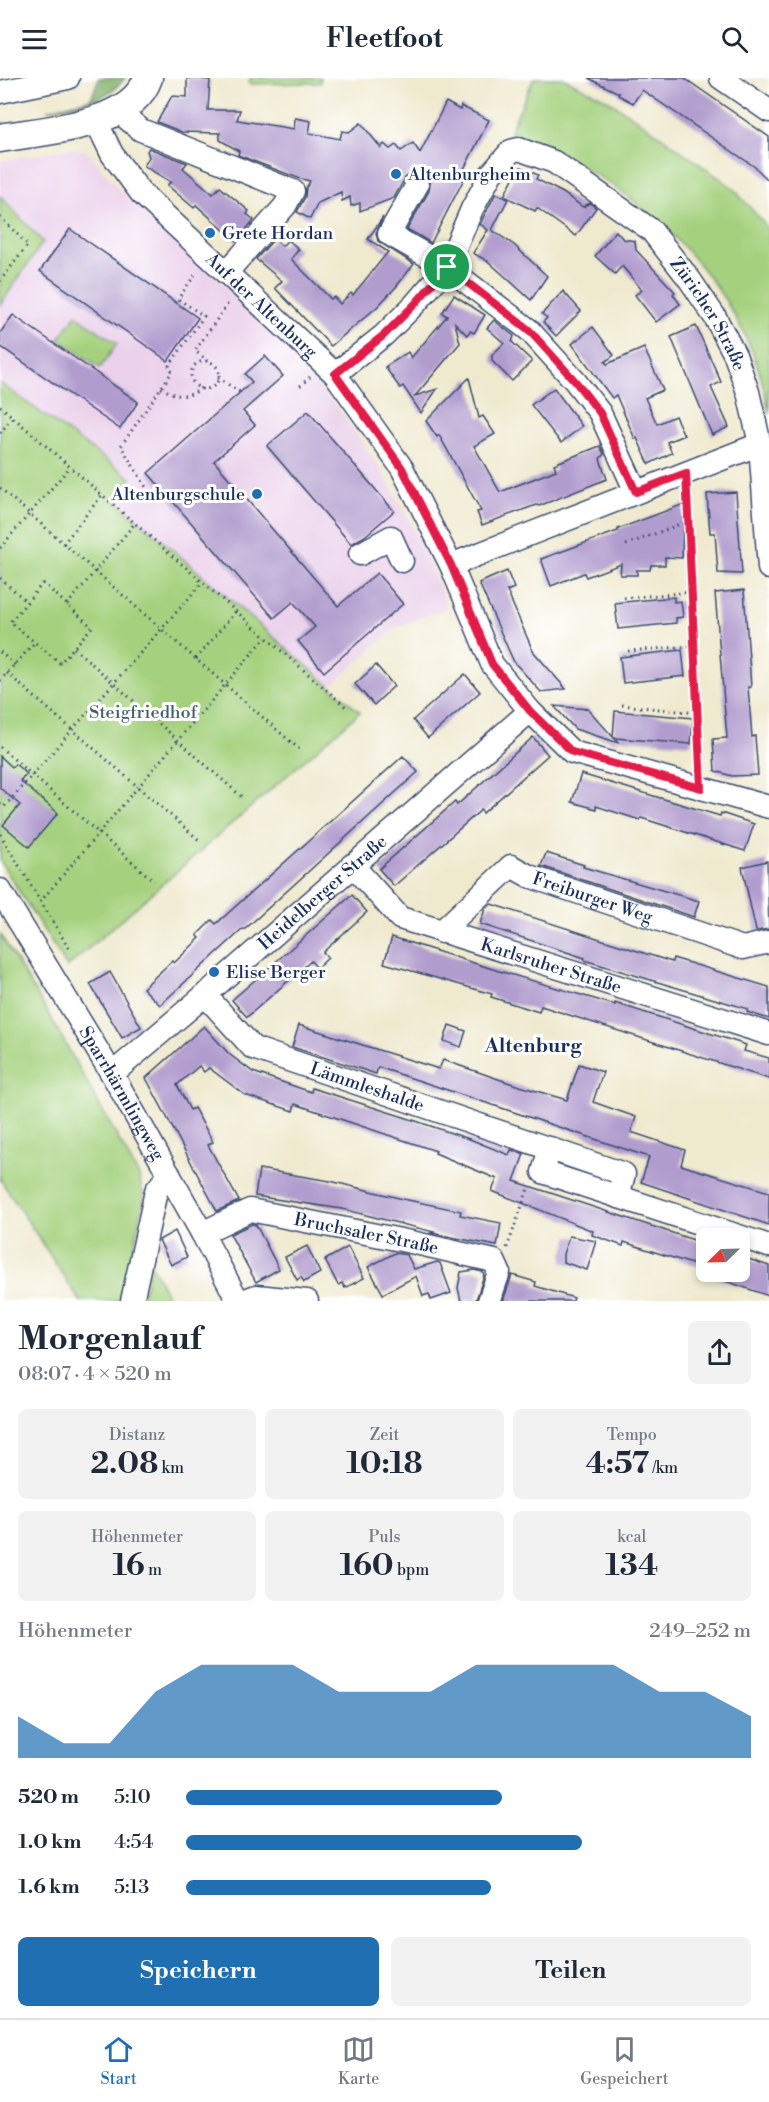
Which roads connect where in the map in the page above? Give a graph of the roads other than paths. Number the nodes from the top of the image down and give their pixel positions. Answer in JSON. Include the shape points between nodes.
{"nodes":[{"id":1,"x":68,"y":78,"type":"edge"},
{"id":2,"x":148,"y":78,"type":"edge"},
{"id":3,"x":721,"y":78,"type":"edge"},
{"id":4,"x":0,"y":92,"type":"edge"},
{"id":5,"x":769,"y":111,"type":"edge"},
{"id":6,"x":107,"y":116,"type":"junction"},
{"id":7,"x":0,"y":138,"type":"edge"},
{"id":8,"x":417,"y":185,"type":"dead end"},
{"id":9,"x":447,"y":267,"type":"junction"},
{"id":10,"x":226,"y":273,"type":"junction"},
{"id":11,"x":335,"y":374,"type":"junction"},
{"id":12,"x":760,"y":444,"type":"junction"},
{"id":13,"x":636,"y":492,"type":"junction"},
{"id":14,"x":360,"y":554,"type":"dead end"},
{"id":15,"x":402,"y":561,"type":"dead end"},
{"id":16,"x":451,"y":565,"type":"junction"},
{"id":17,"x":769,"y":568,"type":"edge"},
{"id":18,"x":530,"y":711,"type":"junction"},
{"id":19,"x":769,"y":807,"type":"edge"},
{"id":20,"x":352,"y":865,"type":"junction"},
{"id":21,"x":0,"y":890,"type":"edge"},
{"id":22,"x":441,"y":932,"type":"junction"},
{"id":23,"x":769,"y":942,"type":"edge"},
{"id":24,"x":205,"y":995,"type":"junction"},
{"id":25,"x":769,"y":1034,"type":"edge"},
{"id":26,"x":112,"y":1074,"type":"junction"},
{"id":27,"x":169,"y":1174,"type":"junction"},
{"id":28,"x":202,"y":1233,"type":"junction"},
{"id":29,"x":769,"y":1246,"type":"edge"},
{"id":30,"x":132,"y":1301,"type":"edge"},
{"id":31,"x":238,"y":1301,"type":"edge"},
{"id":32,"x":243,"y":1301,"type":"edge"},
{"id":33,"x":307,"y":1301,"type":"edge"},
{"id":34,"x":489,"y":1301,"type":"edge"}],
"edges":[{"from":1,"to":4,"type":"street"},
{"from":2,"to":6,"type":"main road","via":[[138,96]]},
{"from":3,"to":5,"type":"street"},
{"from":6,"to":7,"type":"main road"},
{"from":6,"to":10,"type":"street","name":"Auf der Altenburg","via":[[112,154],[141,193]]},
{"from":6,"to":10,"type":"street","via":[[293,191],[285,206]]},
{"from":8,"to":9,"type":"street","via":[[389,234]]},
{"from":9,"to":11,"type":"street","via":[[384,335]]},
{"from":9,"to":12,"type":"street","name":"Züricher Straße","via":[[472,208],[491,174],[511,151],[519,149],[554,162],[651,230],[702,298],[735,355]]},
{"from":9,"to":13,"type":"street","via":[[529,330],[575,381],[600,413]]},
{"from":10,"to":11,"type":"street","name":"Auf der Altenburg"},
{"from":11,"to":16,"type":"street","name":"Auf der Altenburg","via":[[402,468]]},
{"from":12,"to":13,"type":"street"},
{"from":12,"to":17,"type":"street","name":"Züricher Straße"},
{"from":13,"to":16,"type":"street"},
{"from":14,"to":15,"type":"street","via":[[391,537]]},
{"from":16,"to":18,"type":"street","name":"Auf der Altenburg","via":[[492,664]]},
{"from":18,"to":19,"type":"street","name":"Auf der Altenburg","via":[[572,752]]},
{"from":18,"to":20,"type":"street","name":"Heidelberger Straße"},
{"from":20,"to":22,"type":"street","name":"Karlsruher Straße","via":[[400,918]]},
{"from":20,"to":24,"type":"street","name":"Heidelberger Straße"},
{"from":21,"to":26,"type":"street","name":"Sparrhärmlingweg"},
{"from":22,"to":23,"type":"street","name":"Freiburger Weg","via":[[511,866],[529,876],[743,948]]},
{"from":22,"to":25,"type":"street","name":"Karlsruher Straße"},
{"from":24,"to":26,"type":"street","name":"Heidelberger Straße"},
{"from":24,"to":29,"type":"street","name":"Lämmleshalde","via":[[253,1048],[550,1148],[543,1172]]},
{"from":26,"to":27,"type":"street","name":"Sparrhärmlingweg"},
{"from":27,"to":28,"type":"street","name":"Sparrhärmlingweg"},
{"from":27,"to":30,"type":"street","via":[[156,1191]]},
{"from":28,"to":31,"type":"street","name":"Sparrhärmlingweg"},
{"from":28,"to":34,"type":"street","name":"Bruchsaler Straße","via":[[250,1210],[411,1242],[494,1262],[499,1272]]},
{"from":32,"to":33,"type":"street","via":[[256,1296]]}]}
